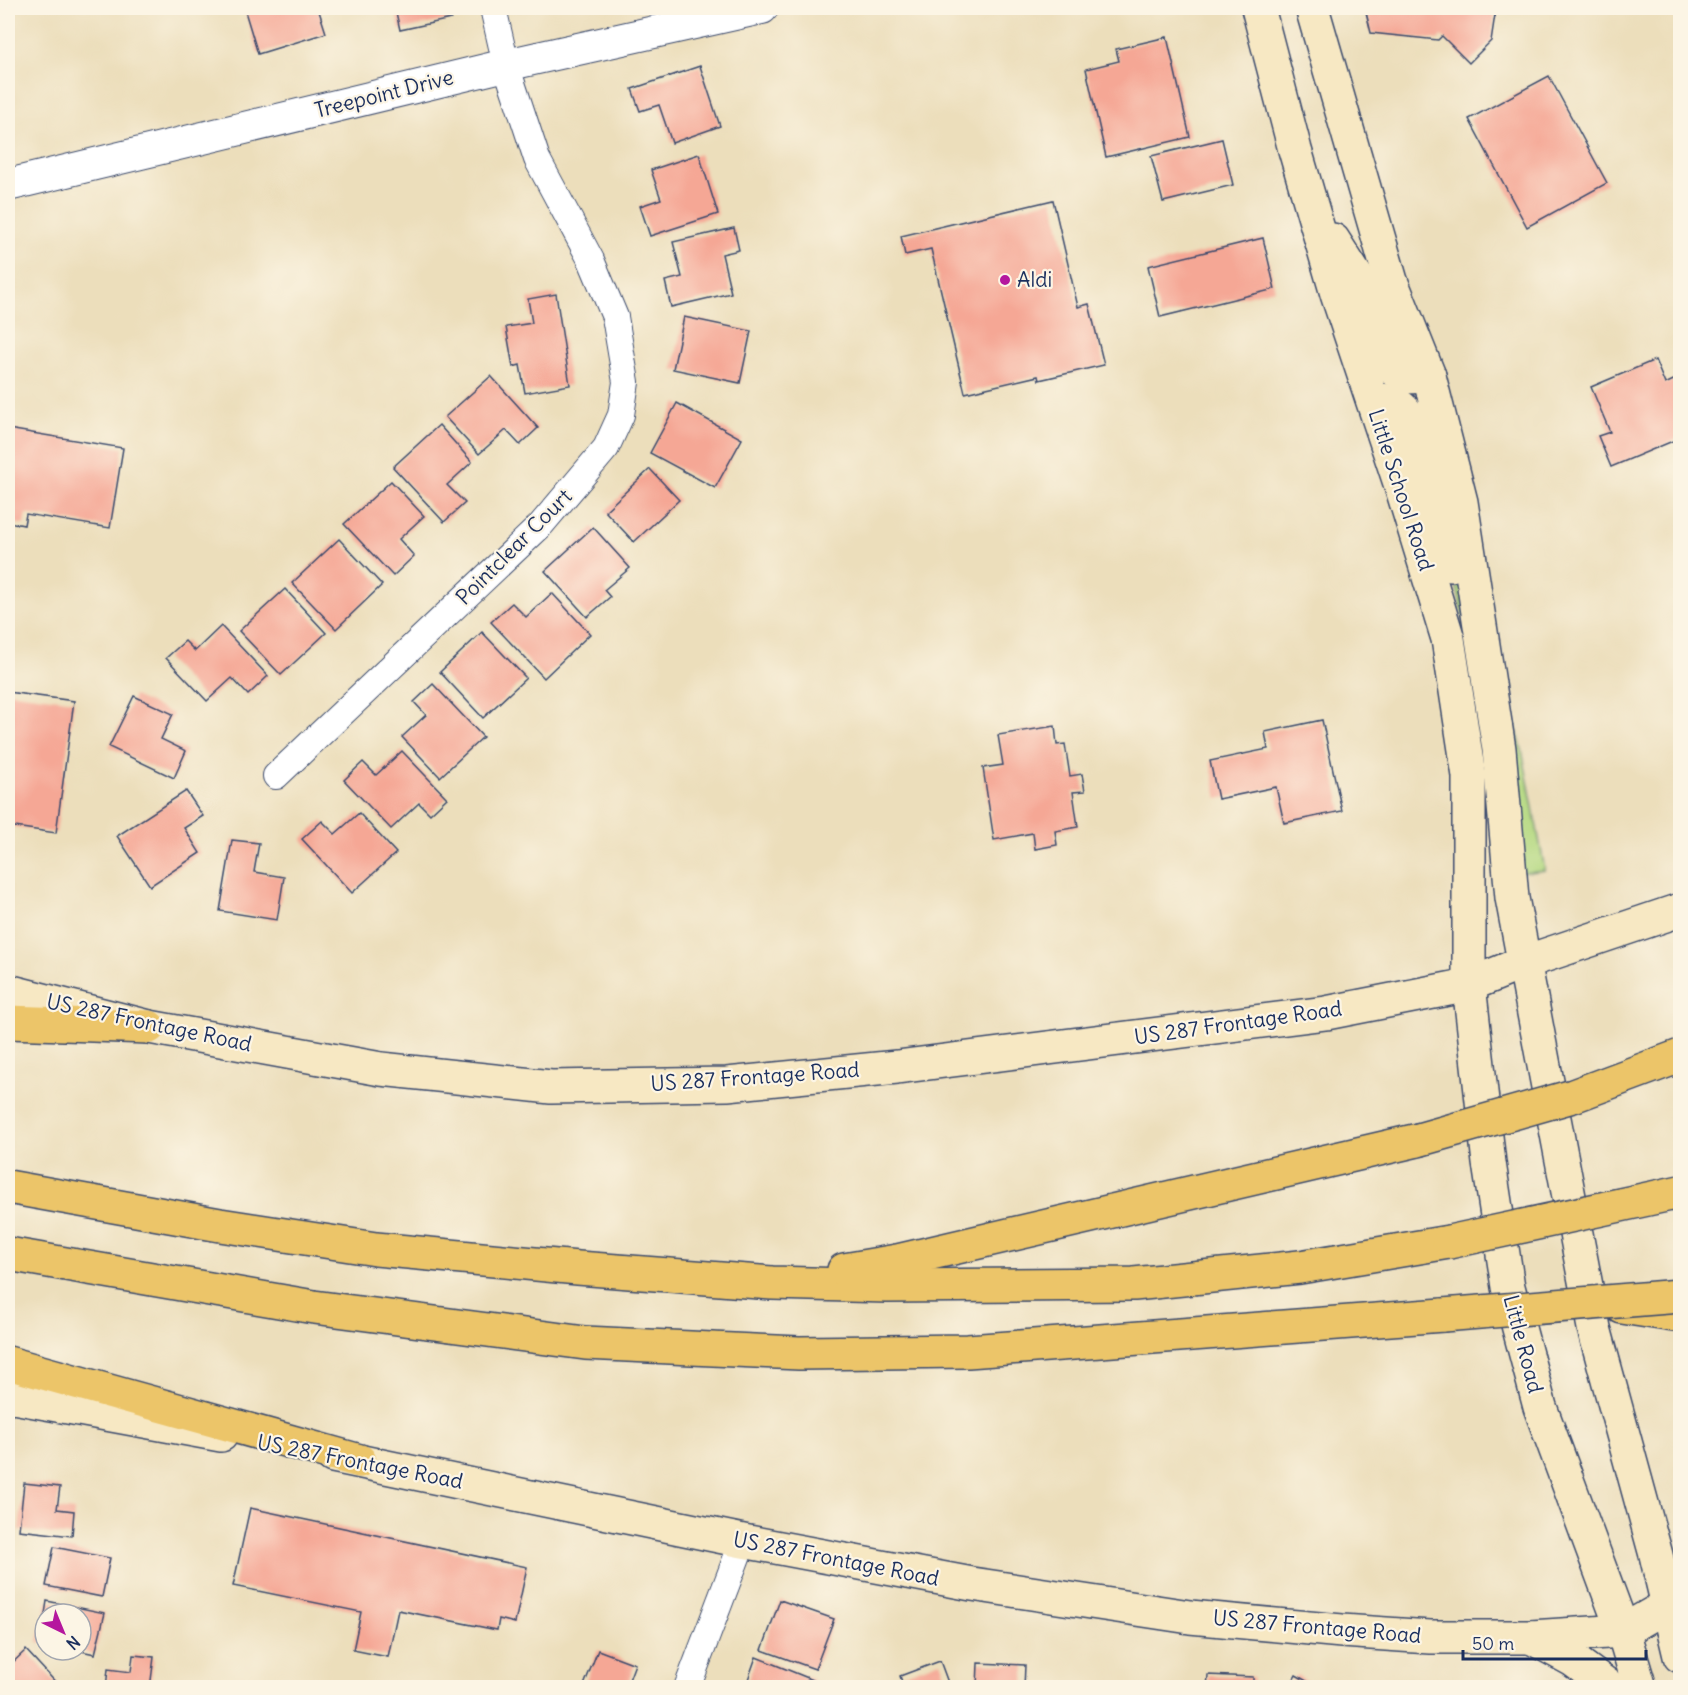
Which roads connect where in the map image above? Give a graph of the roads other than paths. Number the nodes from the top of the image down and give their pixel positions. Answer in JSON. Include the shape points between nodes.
{"nodes":[{"id":1,"x":493,"y":8,"type":"edge"},
{"id":2,"x":762,"y":8,"type":"edge"},
{"id":3,"x":1258,"y":8,"type":"edge"},
{"id":4,"x":1312,"y":8,"type":"edge"},
{"id":5,"x":506,"y":65,"type":"junction"},
{"id":6,"x":8,"y":185,"type":"edge"},
{"id":7,"x":1315,"y":212,"type":"junction"},
{"id":8,"x":1429,"y":376,"type":"junction"},
{"id":9,"x":1373,"y":400,"type":"junction"},
{"id":10,"x":1481,"y":630,"type":"junction"},
{"id":11,"x":276,"y":776,"type":"dead end"},
{"id":12,"x":1680,"y":910,"type":"edge"},
{"id":13,"x":1525,"y":962,"type":"junction"},
{"id":14,"x":1470,"y":985,"type":"junction"},
{"id":15,"x":8,"y":990,"type":"edge"},
{"id":16,"x":8,"y":1022,"type":"edge"},
{"id":17,"x":149,"y":1027,"type":"junction"},
{"id":18,"x":1680,"y":1056,"type":"edge"},
{"id":19,"x":8,"y":1187,"type":"edge"},
{"id":20,"x":1680,"y":1192,"type":"edge"},
{"id":21,"x":8,"y":1254,"type":"edge"},
{"id":22,"x":772,"y":1283,"type":"junction"},
{"id":23,"x":1680,"y":1296,"type":"edge"},
{"id":24,"x":1593,"y":1303,"type":"junction"},
{"id":25,"x":1680,"y":1316,"type":"edge"},
{"id":26,"x":8,"y":1363,"type":"edge"},
{"id":27,"x":8,"y":1396,"type":"edge"},
{"id":28,"x":360,"y":1461,"type":"junction"},
{"id":29,"x":743,"y":1541,"type":"junction"},
{"id":30,"x":1668,"y":1605,"type":"junction"},
{"id":31,"x":1623,"y":1630,"type":"junction"},
{"id":32,"x":1531,"y":1636,"type":"junction"},
{"id":33,"x":1680,"y":1656,"type":"edge"},
{"id":34,"x":687,"y":1688,"type":"edge"},
{"id":35,"x":1611,"y":1688,"type":"edge"},
{"id":36,"x":1640,"y":1688,"type":"edge"}],
"edges":[{"from":1,"to":5,"type":"street","name":"Pointclear Court"},
{"from":2,"to":5,"type":"street","name":"Treepoint Drive"},
{"from":3,"to":7,"type":"main road","name":"Little School Road"},
{"from":4,"to":8,"type":"main road","via":[[1391,281]]},
{"from":5,"to":6,"type":"street","name":"Treepoint Drive"},
{"from":5,"to":11,"type":"street","name":"Pointclear Court","via":[[537,159],[591,260],[615,317],[626,382],[621,415],[606,448],[540,526]]},
{"from":7,"to":8,"type":"main road","via":[[1356,276],[1395,370],[1406,377]]},
{"from":7,"to":9,"type":"main road","name":"Little School Road","via":[[1337,294]]},
{"from":8,"to":10,"type":"main road","via":[[1461,502]]},
{"from":9,"to":10,"type":"main road","via":[[1400,406],[1418,434],[1439,538]]},
{"from":9,"to":14,"type":"main road","name":"Little School Road","via":[[1448,639],[1469,777]]},
{"from":10,"to":13,"type":"main road","via":[[1499,749],[1512,898]]},
{"from":12,"to":13,"type":"main road","name":"US 287 Frontage Road"},
{"from":13,"to":14,"type":"main road","name":"US 287 Frontage Road"},
{"from":13,"to":30,"type":"main road","via":[[1594,1328]]},
{"from":14,"to":17,"type":"main road","name":"US 287 Frontage Road","via":[[1326,1013],[1236,1025],[727,1084],[540,1086],[381,1069]]},
{"from":14,"to":31,"type":"main road","name":"Little Road","via":[[1489,1163],[1508,1287],[1540,1407]]},
{"from":15,"to":17,"type":"main road","name":"US 287 Frontage Road"},
{"from":16,"to":17,"type":"highway"},
{"from":18,"to":22,"type":"highway","bridge":true,"via":[[1573,1096],[1418,1140],[897,1261]]},
{"from":19,"to":22,"type":"highway","via":[[376,1249]]},
{"from":20,"to":22,"type":"highway","bridge":true,"via":[[1449,1242],[1300,1267],[1134,1284]]},
{"from":21,"to":24,"type":"highway","bridge":true,"via":[[314,1307],[585,1343],[799,1353],[968,1351]]},
{"from":23,"to":24,"type":"highway","bridge":true},
{"from":24,"to":25,"type":"highway","bridge":true},
{"from":26,"to":28,"type":"highway"},
{"from":27,"to":28,"type":"main road","name":"US 287 Frontage Road"},
{"from":28,"to":29,"type":"main road","name":"US 287 Frontage Road"},
{"from":29,"to":32,"type":"main road","name":"US 287 Frontage Road","via":[[972,1584],[1190,1617],[1430,1636]]},
{"from":29,"to":34,"type":"street"},
{"from":30,"to":31,"type":"main road","name":"US 287 Frontage Road"},
{"from":30,"to":33,"type":"main road"},
{"from":31,"to":32,"type":"main road","name":"US 287 Frontage Road"},
{"from":31,"to":36,"type":"main road","name":"Little Road"},
{"from":32,"to":35,"type":"main road"}]}
